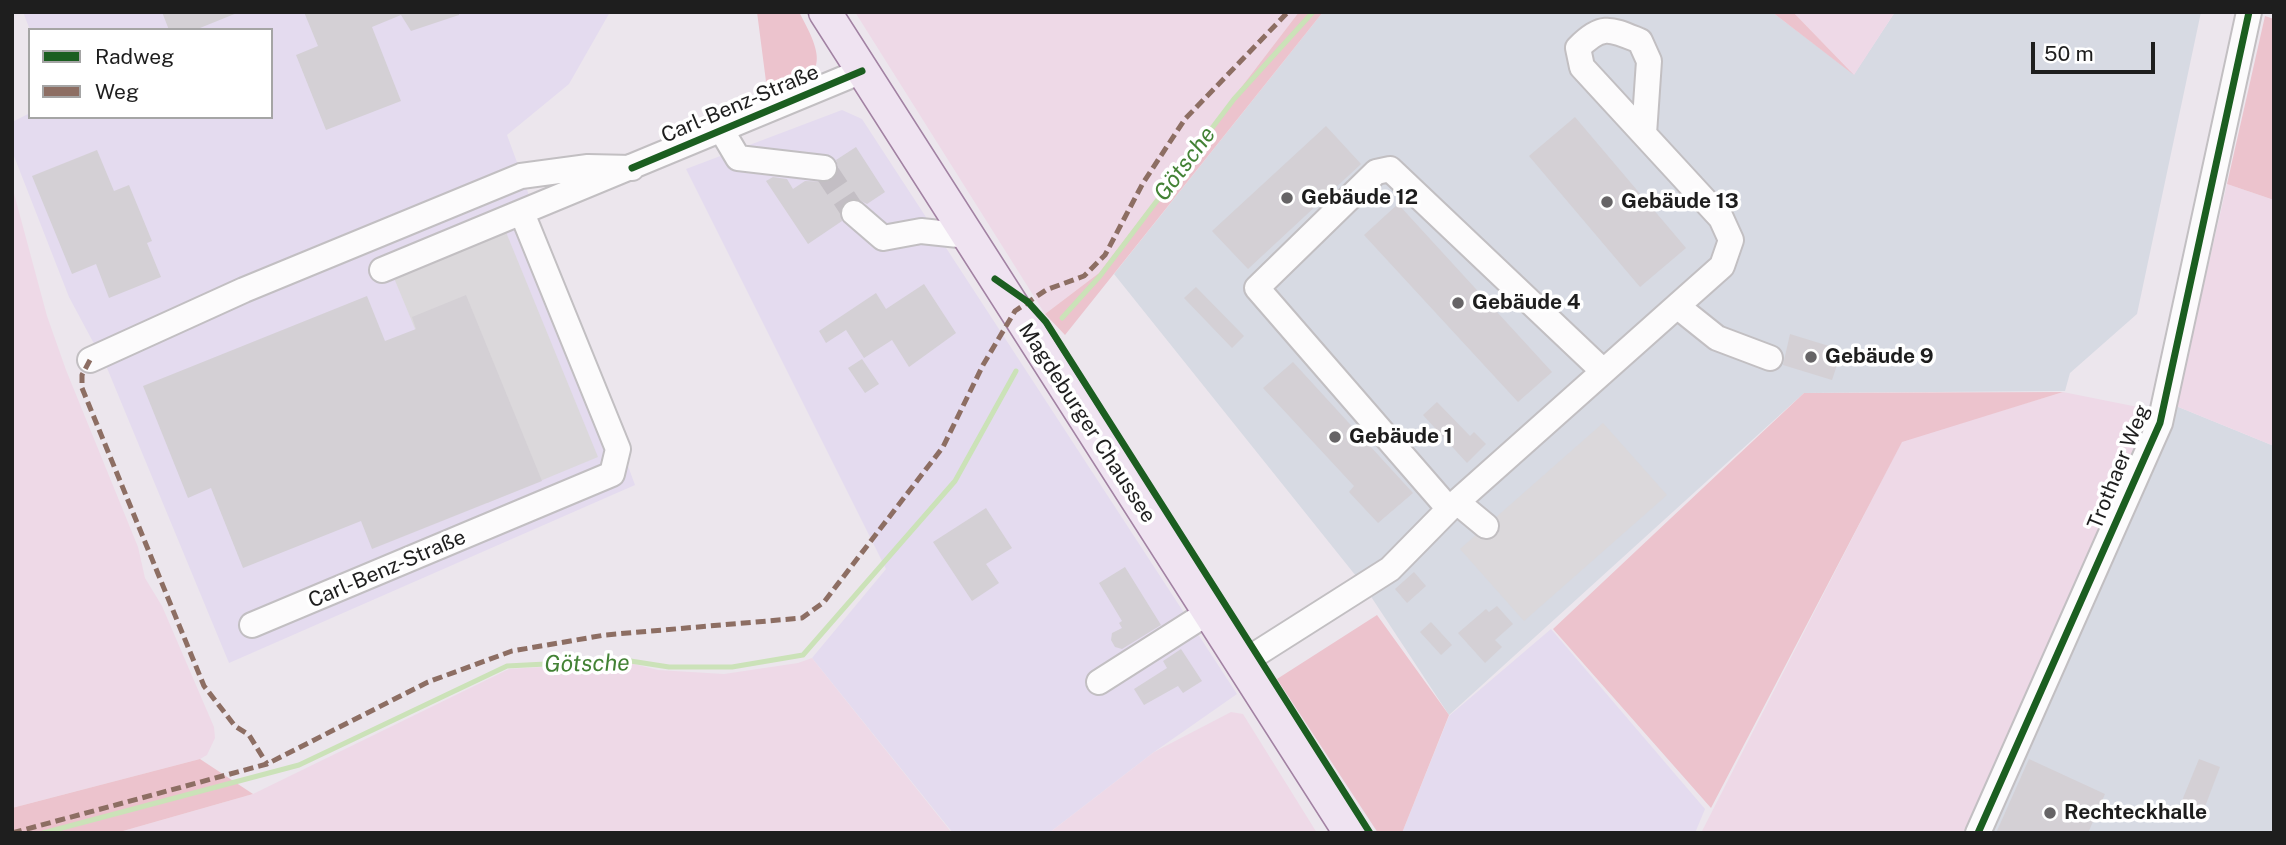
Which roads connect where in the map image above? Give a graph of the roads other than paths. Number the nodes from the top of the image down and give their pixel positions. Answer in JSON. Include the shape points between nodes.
{"nodes":[{"id":1,"x":825,"y":12,"type":"edge"},
{"id":2,"x":2249,"y":12,"type":"edge"},
{"id":3,"x":862,"y":71,"type":"junction"},
{"id":4,"x":722,"y":131,"type":"junction"},
{"id":5,"x":1644,"y":134,"type":"dead end"},
{"id":6,"x":632,"y":168,"type":"junction"},
{"id":7,"x":824,"y":168,"type":"dead end"},
{"id":8,"x":854,"y":213,"type":"tunnel mouth"},
{"id":9,"x":522,"y":214,"type":"junction"},
{"id":10,"x":968,"y":236,"type":"junction"},
{"id":11,"x":382,"y":271,"type":"dead end"},
{"id":12,"x":1677,"y":306,"type":"junction"},
{"id":13,"x":1770,"y":358,"type":"dead end"},
{"id":14,"x":90,"y":360,"type":"dead end"},
{"id":15,"x":1603,"y":371,"type":"junction"},
{"id":16,"x":1453,"y":505,"type":"junction"},
{"id":17,"x":1486,"y":526,"type":"dead end"},
{"id":18,"x":1209,"y":612,"type":"junction"},
{"id":19,"x":253,"y":625,"type":"dead end"},
{"id":20,"x":1242,"y":663,"type":"junction"},
{"id":21,"x":1099,"y":682,"type":"dead end"},
{"id":22,"x":1350,"y":833,"type":"edge"},
{"id":23,"x":1978,"y":833,"type":"edge"}],
"edges":[{"from":1,"to":3,"type":"main road","name":"Magdeburger Chaussee"},
{"from":2,"to":23,"type":"street","name":"Trothaer Weg","via":[[2160,424]]},
{"from":3,"to":4,"type":"street","name":"Carl-Benz-Straße"},
{"from":3,"to":10,"type":"main road","name":"Magdeburger Chaussee"},
{"from":4,"to":6,"type":"street","name":"Carl-Benz-Straße"},
{"from":4,"to":7,"type":"street","via":[[738,158]]},
{"from":5,"to":12,"type":"street","via":[[1721,218],[1731,240],[1722,266]]},
{"from":6,"to":9,"type":"street","name":"Carl-Benz-Straße"},
{"from":6,"to":14,"type":"street","name":"Carl-Benz-Straße","via":[[589,167],[521,176],[244,290]]},
{"from":8,"to":10,"type":"street","via":[[883,238],[921,231]]},
{"from":9,"to":11,"type":"street","name":"Carl-Benz-Straße"},
{"from":9,"to":19,"type":"street","name":"Carl-Benz-Straße","via":[[618,450],[612,474]]},
{"from":10,"to":18,"type":"main road","name":"Magdeburger Chaussee"},
{"from":12,"to":13,"type":"street","via":[[1717,338]]},
{"from":12,"to":15,"type":"street"},
{"from":15,"to":16,"type":"street"},
{"from":15,"to":16,"type":"street","via":[[1390,169],[1376,172],[1257,288]]},
{"from":16,"to":17,"type":"street"},
{"from":16,"to":20,"type":"street","via":[[1390,569]]},
{"from":18,"to":20,"type":"main road","name":"Magdeburger Chaussee"},
{"from":18,"to":21,"type":"street"},
{"from":20,"to":22,"type":"main road","name":"Magdeburger Chaussee"}]}
